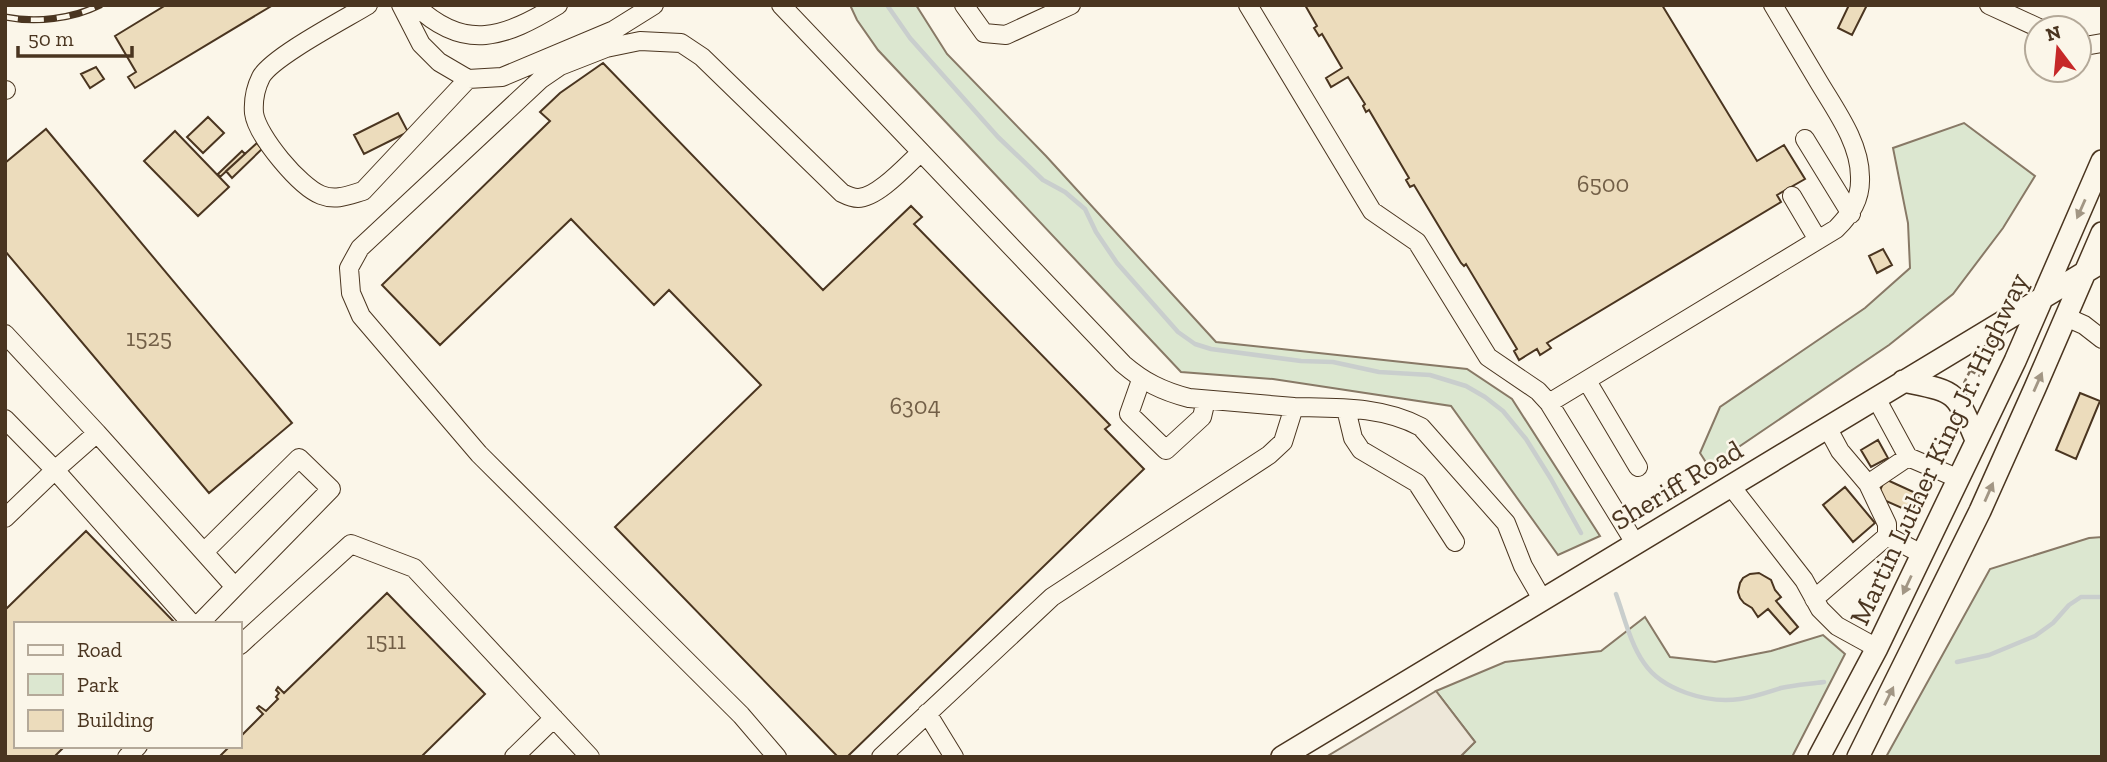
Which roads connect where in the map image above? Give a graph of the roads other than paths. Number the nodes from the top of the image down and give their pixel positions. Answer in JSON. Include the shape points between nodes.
{"nodes":[{"id":1,"x":368,"y":5,"type":"edge"},
{"id":2,"x":401,"y":5,"type":"edge"},
{"id":3,"x":415,"y":5,"type":"edge"},
{"id":4,"x":558,"y":5,"type":"edge"},
{"id":5,"x":654,"y":5,"type":"edge"},
{"id":6,"x":781,"y":5,"type":"edge"},
{"id":7,"x":964,"y":5,"type":"edge"},
{"id":8,"x":1071,"y":5,"type":"edge"},
{"id":9,"x":1248,"y":5,"type":"edge"},
{"id":10,"x":1773,"y":5,"type":"edge"},
{"id":11,"x":1989,"y":5,"type":"edge"},
{"id":12,"x":2023,"y":21,"type":"edge"},
{"id":13,"x":468,"y":79,"type":"junction"},
{"id":14,"x":1805,"y":139,"type":"dead end"},
{"id":15,"x":920,"y":153,"type":"junction"},
{"id":16,"x":2102,"y":161,"type":"edge"},
{"id":17,"x":1792,"y":196,"type":"dead end"},
{"id":18,"x":1851,"y":214,"type":"junction"},
{"id":19,"x":2102,"y":233,"type":"edge"},
{"id":20,"x":1818,"y":240,"type":"junction"},
{"id":21,"x":2093,"y":267,"type":"edge"},
{"id":22,"x":2040,"y":300,"type":"junction"},
{"id":23,"x":2066,"y":317,"type":"junction"},
{"id":24,"x":5,"y":334,"type":"edge"},
{"id":25,"x":2102,"y":339,"type":"edge"},
{"id":26,"x":1141,"y":380,"type":"junction"},
{"id":27,"x":1587,"y":380,"type":"junction"},
{"id":28,"x":1903,"y":381,"type":"junction"},
{"id":29,"x":1876,"y":398,"type":"junction"},
{"id":30,"x":1206,"y":400,"type":"junction"},
{"id":31,"x":1549,"y":403,"type":"junction"},
{"id":32,"x":1294,"y":407,"type":"junction"},
{"id":33,"x":1346,"y":409,"type":"junction"},
{"id":34,"x":5,"y":419,"type":"edge"},
{"id":35,"x":1827,"y":427,"type":"junction"},
{"id":36,"x":97,"y":433,"type":"junction"},
{"id":37,"x":1976,"y":440,"type":"junction"},
{"id":38,"x":1908,"y":457,"type":"junction"},
{"id":39,"x":1638,"y":467,"type":"dead end"},
{"id":40,"x":55,"y":470,"type":"junction"},
{"id":41,"x":1957,"y":478,"type":"junction"},
{"id":42,"x":1868,"y":484,"type":"junction"},
{"id":43,"x":1730,"y":485,"type":"junction"},
{"id":44,"x":5,"y":518,"type":"edge"},
{"id":45,"x":1887,"y":536,"type":"junction"},
{"id":46,"x":1455,"y":542,"type":"dead end"},
{"id":47,"x":1635,"y":543,"type":"junction"},
{"id":48,"x":204,"y":552,"type":"junction"},
{"id":49,"x":1922,"y":554,"type":"junction"},
{"id":50,"x":235,"y":587,"type":"junction"},
{"id":51,"x":1814,"y":599,"type":"junction"},
{"id":52,"x":1542,"y":600,"type":"junction"},
{"id":53,"x":189,"y":622,"type":"edge"},
{"id":54,"x":202,"y":622,"type":"edge"},
{"id":55,"x":242,"y":643,"type":"edge"},
{"id":56,"x":1877,"y":648,"type":"junction"},
{"id":57,"x":927,"y":713,"type":"junction"},
{"id":58,"x":554,"y":718,"type":"junction"},
{"id":59,"x":900,"y":750,"type":"edge"},
{"id":60,"x":514,"y":757,"type":"edge"},
{"id":61,"x":590,"y":757,"type":"edge"},
{"id":62,"x":777,"y":757,"type":"edge"},
{"id":63,"x":881,"y":757,"type":"edge"},
{"id":64,"x":954,"y":757,"type":"edge"},
{"id":65,"x":1282,"y":757,"type":"edge"},
{"id":66,"x":1819,"y":757,"type":"edge"},
{"id":67,"x":1857,"y":757,"type":"edge"}],
"edges":[{"from":1,"to":13,"type":"street","via":[[286,54],[262,74],[254,94],[254,117],[270,146],[297,178],[320,195],[340,198],[363,191]]},
{"from":2,"to":13,"type":"street","via":[[421,44],[439,62]]},
{"from":3,"to":4,"type":"street","via":[[430,19],[459,33],[485,36],[507,32]]},
{"from":5,"to":13,"type":"street","via":[[614,30],[502,77]]},
{"from":6,"to":15,"type":"street"},
{"from":7,"to":8,"type":"street","via":[[984,33],[1006,35]]},
{"from":9,"to":31,"type":"street","via":[[1372,211],[1417,242],[1488,357]]},
{"from":10,"to":18,"type":"street","via":[[1855,152],[1860,178]]},
{"from":11,"to":12,"type":"street"},
{"from":14,"to":18,"type":"street"},
{"from":15,"to":26,"type":"street"},
{"from":15,"to":62,"type":"street","via":[[874,192],[858,198],[842,193],[702,57],[681,43],[640,41],[606,48],[560,66],[541,79],[360,248],[349,268],[351,293],[361,316],[450,422],[741,715]]},
{"from":16,"to":22,"type":"main road","name":"Martin Luther King Jr. Highway","one_way":true},
{"from":17,"to":20,"type":"street"},
{"from":18,"to":20,"type":"street"},
{"from":19,"to":21,"type":"main road","name":"Martin Luther King Jr. Highway"},
{"from":20,"to":27,"type":"street"},
{"from":21,"to":22,"type":"main road","name":"Sheriff Road"},
{"from":21,"to":23,"type":"main road","name":"Martin Luther King Jr. Highway"},
{"from":22,"to":28,"type":"main road","name":"Sheriff Road"},
{"from":22,"to":37,"type":"main road","name":"Martin Luther King Jr. Highway"},
{"from":23,"to":25,"type":"street"},
{"from":67,"to":23,"type":"main road","name":"Martin Luther King Jr. Highway","one_way":true,"via":[[1980,511]]},
{"from":24,"to":36,"type":"street"},
{"from":26,"to":30,"type":"street","via":[[1173,394]]},
{"from":26,"to":30,"type":"street","via":[[1129,414],[1166,450],[1202,417]]},
{"from":27,"to":31,"type":"street"},
{"from":27,"to":39,"type":"street"},
{"from":28,"to":29,"type":"main road","name":"Sheriff Road"},
{"from":28,"to":37,"type":"main road","via":[[1946,390],[1962,404]]},
{"from":29,"to":35,"type":"main road","name":"Sheriff Road"},
{"from":29,"to":38,"type":"street"},
{"from":30,"to":32,"type":"street"},
{"from":31,"to":47,"type":"street"},
{"from":32,"to":33,"type":"street"},
{"from":32,"to":57,"type":"street","via":[[1283,442],[1269,455],[1052,597]]},
{"from":33,"to":46,"type":"street","via":[[1356,445],[1417,483]]},
{"from":33,"to":52,"type":"street","via":[[1395,416],[1429,434],[1506,523]]},
{"from":34,"to":40,"type":"street"},
{"from":35,"to":42,"type":"street"},
{"from":35,"to":43,"type":"main road","name":"Sheriff Road"},
{"from":36,"to":40,"type":"street"},
{"from":36,"to":48,"type":"street"},
{"from":37,"to":41,"type":"main road","name":"Martin Luther King Jr. Highway"},
{"from":38,"to":41,"type":"street"},
{"from":38,"to":42,"type":"street"},
{"from":40,"to":44,"type":"street"},
{"from":40,"to":53,"type":"street"},
{"from":41,"to":49,"type":"main road","name":"Martin Luther King Jr. Highway"},
{"from":42,"to":45,"type":"street","via":[[1887,524]]},
{"from":43,"to":47,"type":"main road","name":"Sheriff Road"},
{"from":43,"to":51,"type":"street"},
{"from":45,"to":49,"type":"street"},
{"from":45,"to":51,"type":"street"},
{"from":47,"to":52,"type":"main road","name":"Sheriff Road"},
{"from":48,"to":50,"type":"street"},
{"from":48,"to":50,"type":"street","via":[[299,458],[331,489]]},
{"from":49,"to":56,"type":"main road","name":"Martin Luther King Jr. Highway","one_way":true},
{"from":50,"to":54,"type":"street"},
{"from":51,"to":56,"type":"street","via":[[1837,626]]},
{"from":52,"to":65,"type":"main road","name":"Sheriff Road"},
{"from":55,"to":58,"type":"street","via":[[351,544],[414,568]]},
{"from":56,"to":66,"type":"main road","name":"Martin Luther King Jr. Highway"},
{"from":57,"to":59,"type":"street"},
{"from":57,"to":64,"type":"street"},
{"from":58,"to":60,"type":"street"},
{"from":58,"to":61,"type":"street"},
{"from":59,"to":63,"type":"street"}]}
